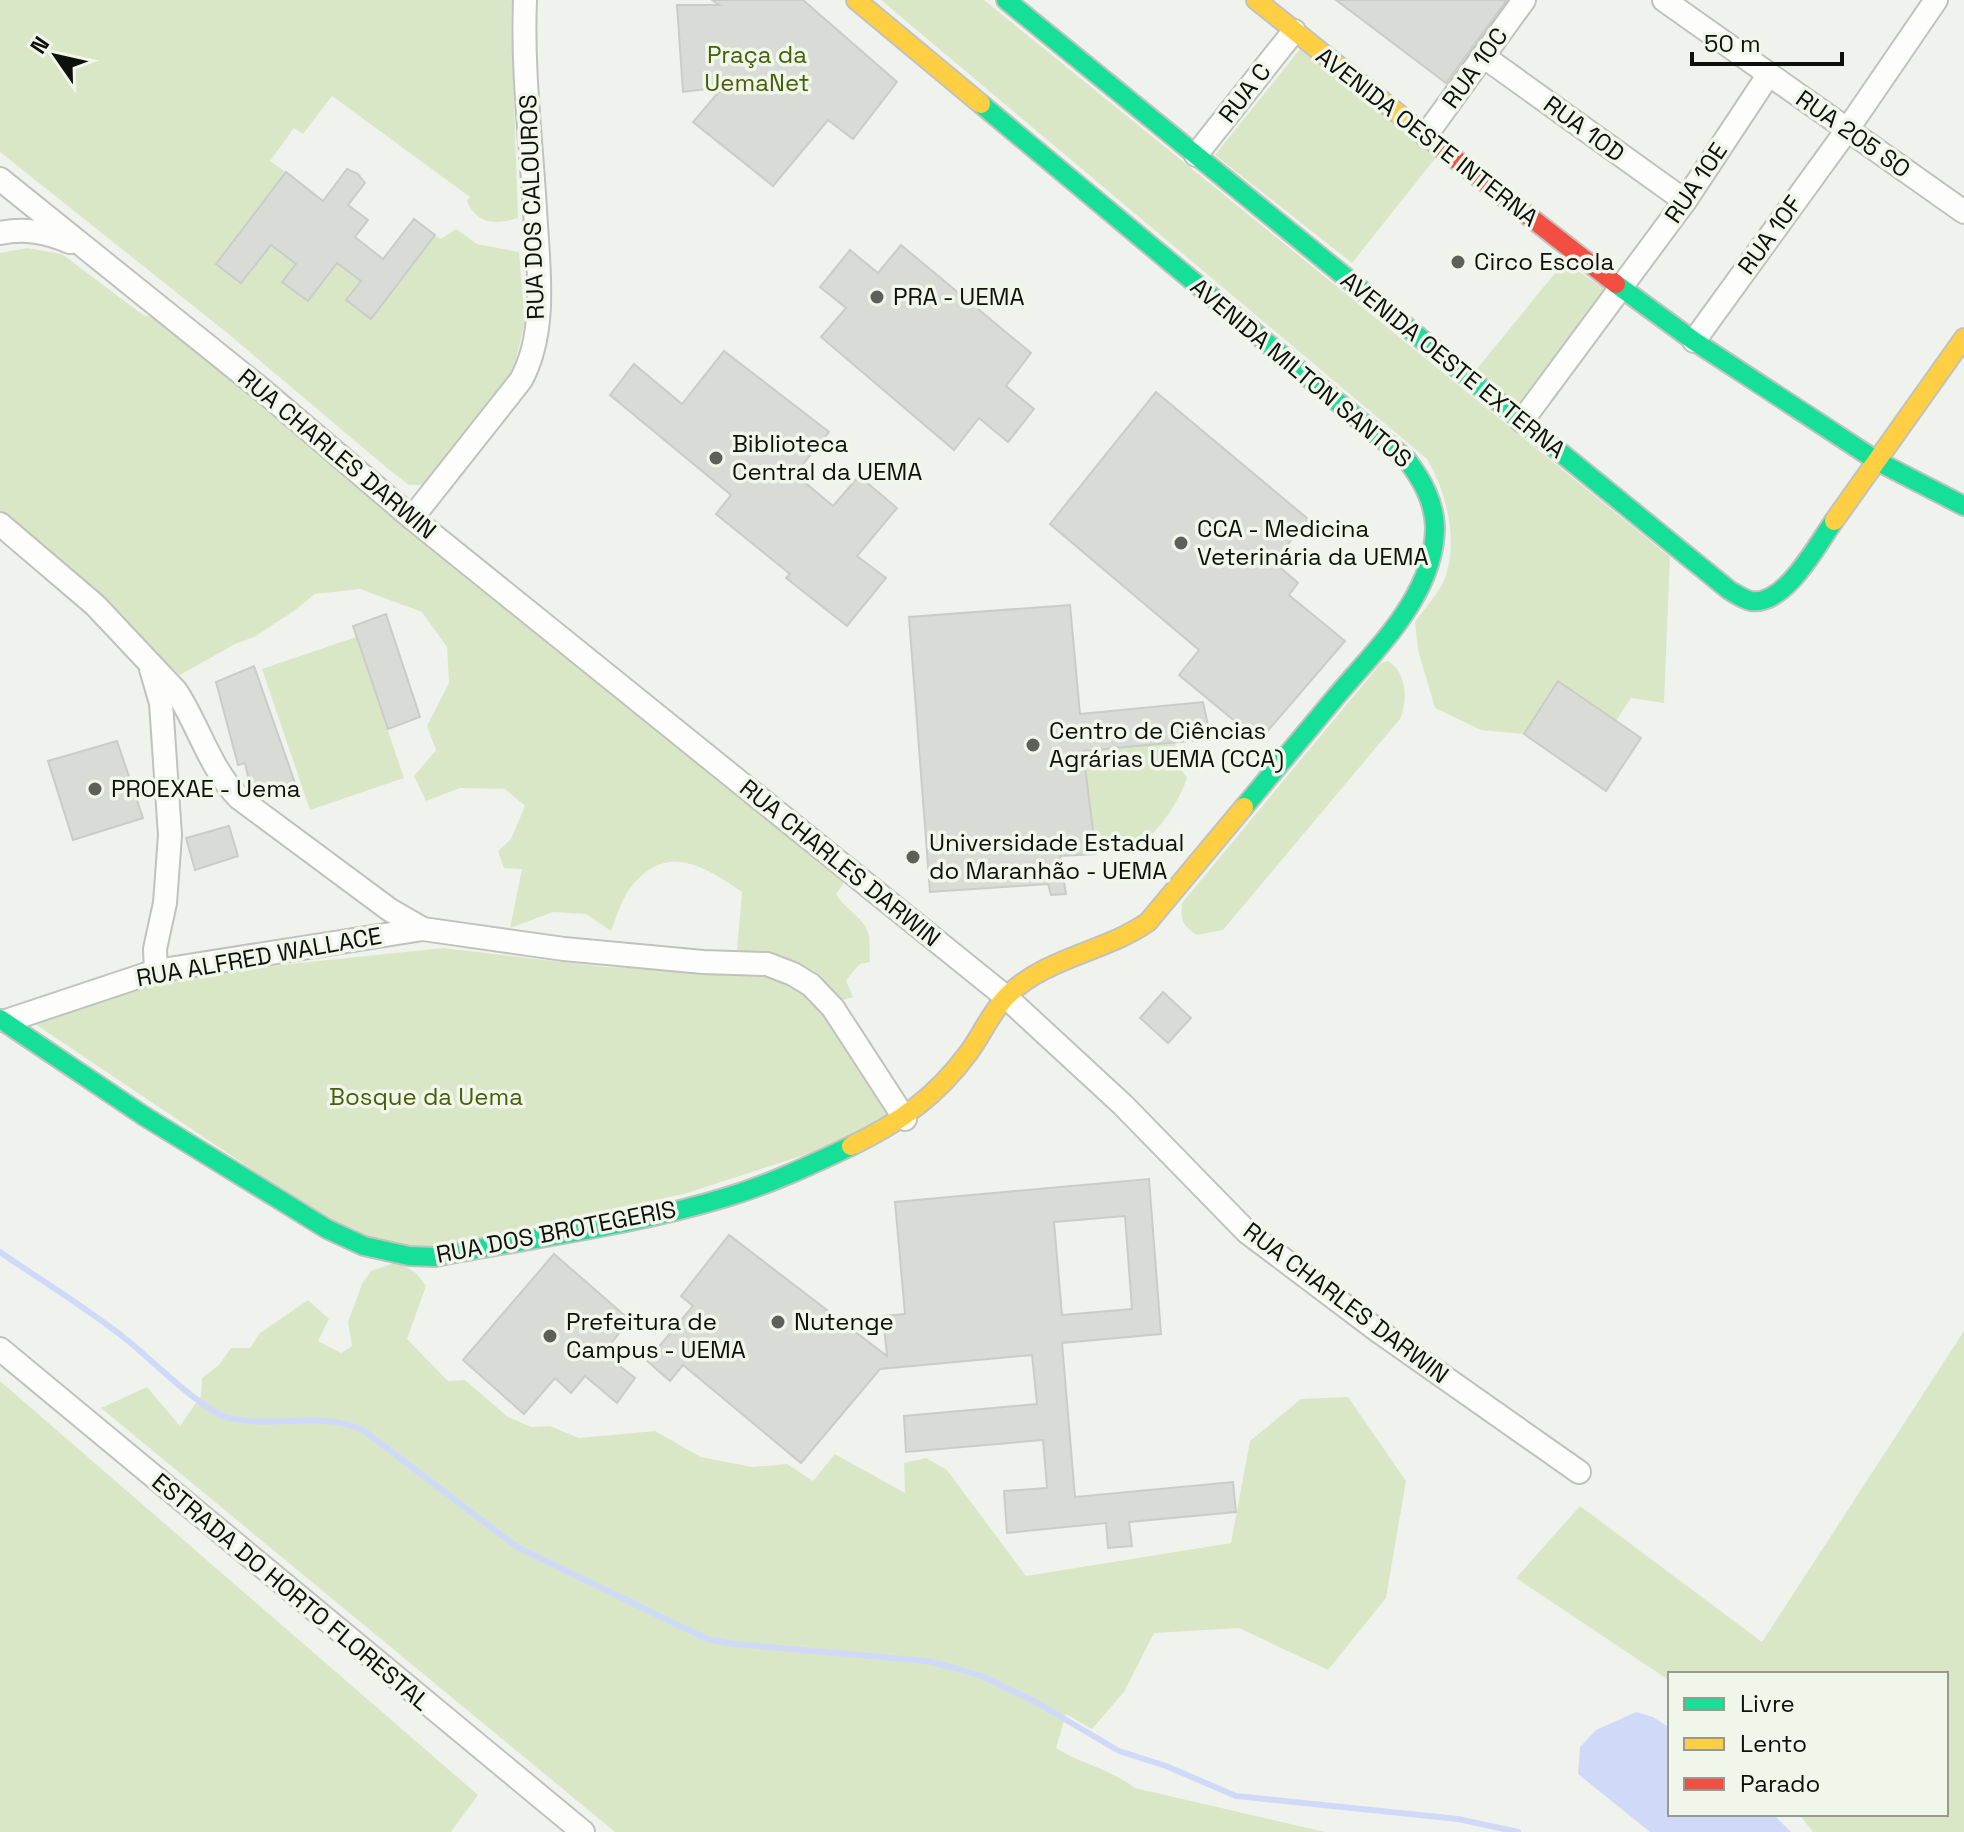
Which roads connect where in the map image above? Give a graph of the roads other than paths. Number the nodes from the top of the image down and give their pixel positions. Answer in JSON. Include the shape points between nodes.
{"nodes":[{"id":1,"x":525,"y":0,"type":"edge"},
{"id":2,"x":856,"y":0,"type":"edge"},
{"id":3,"x":1006,"y":0,"type":"edge"},
{"id":4,"x":1256,"y":0,"type":"edge"},
{"id":5,"x":1524,"y":0,"type":"edge"},
{"id":6,"x":1936,"y":0,"type":"edge"},
{"id":7,"x":1677,"y":4,"type":"edge"},
{"id":8,"x":1294,"y":31,"type":"junction"},
{"id":9,"x":1483,"y":56,"type":"junction"},
{"id":10,"x":1769,"y":74,"type":"junction"},
{"id":11,"x":1847,"y":130,"type":"junction"},
{"id":12,"x":1426,"y":135,"type":"junction"},
{"id":13,"x":1196,"y":155,"type":"junction"},
{"id":14,"x":0,"y":179,"type":"edge"},
{"id":15,"x":1685,"y":201,"type":"junction"},
{"id":16,"x":1964,"y":212,"type":"edge"},
{"id":17,"x":0,"y":233,"type":"edge"},
{"id":18,"x":96,"y":255,"type":"junction"},
{"id":19,"x":1621,"y":289,"type":"junction"},
{"id":20,"x":1964,"y":338,"type":"edge"},
{"id":21,"x":1694,"y":341,"type":"junction"},
{"id":22,"x":1522,"y":421,"type":"junction"},
{"id":23,"x":1877,"y":461,"type":"junction"},
{"id":24,"x":1964,"y":506,"type":"edge"},
{"id":25,"x":412,"y":518,"type":"junction"},
{"id":26,"x":0,"y":524,"type":"edge"},
{"id":27,"x":147,"y":660,"type":"junction"},
{"id":28,"x":423,"y":929,"type":"junction"},
{"id":29,"x":156,"y":971,"type":"junction"},
{"id":30,"x":1006,"y":997,"type":"junction"},
{"id":31,"x":3,"y":1020,"type":"edge"},
{"id":32,"x":905,"y":1119,"type":"junction"},
{"id":33,"x":0,"y":1349,"type":"edge"},
{"id":34,"x":1579,"y":1472,"type":"dead end"},
{"id":35,"x":583,"y":1832,"type":"edge"}],
"edges":[{"from":1,"to":25,"type":"street","name":"RUA DOS CALOUROS","via":[[537,251],[533,354],[521,380]]},
{"from":2,"to":30,"type":"street","name":"AVENIDA MILTON SANTOS","via":[[1407,460],[1432,501],[1433,546],[1415,599],[1148,922],[1037,974]]},
{"from":3,"to":13,"type":"street","name":"AVENIDA OESTE EXTERNA"},
{"from":4,"to":8,"type":"street","name":"AVENIDA OESTE INTERNA"},
{"from":5,"to":9,"type":"street","name":"RUA 10C"},
{"from":6,"to":11,"type":"street","name":"RUA 10F"},
{"from":7,"to":10,"type":"street","name":"RUA 205 SO"},
{"from":8,"to":12,"type":"street","name":"AVENIDA OESTE INTERNA"},
{"from":8,"to":13,"type":"street","name":"RUA C"},
{"from":9,"to":12,"type":"street","name":"RUA 10C"},
{"from":9,"to":15,"type":"street","name":"RUA 10D"},
{"from":10,"to":11,"type":"street","name":"RUA 205 SO"},
{"from":10,"to":15,"type":"street","name":"RUA 10E"},
{"from":11,"to":16,"type":"street","name":"RUA 205 SO"},
{"from":11,"to":21,"type":"street","name":"RUA 10F"},
{"from":12,"to":19,"type":"street","name":"AVENIDA OESTE INTERNA"},
{"from":13,"to":22,"type":"street","name":"AVENIDA OESTE EXTERNA"},
{"from":14,"to":18,"type":"street","name":"RUA CHARLES DARWIN"},
{"from":15,"to":19,"type":"street","name":"RUA 10E"},
{"from":17,"to":18,"type":"street","name":"RUA CHARLES DARWIN","via":[[48,233]]},
{"from":18,"to":25,"type":"street","name":"RUA CHARLES DARWIN"},
{"from":19,"to":21,"type":"street","name":"AVENIDA OESTE INTERNA"},
{"from":19,"to":22,"type":"street","name":"RUA 10E"},
{"from":20,"to":23,"type":"street"},
{"from":21,"to":23,"type":"street","name":"AVENIDA OESTE INTERNA"},
{"from":22,"to":23,"type":"street","name":"AVENIDA OESTE EXTERNA","via":[[1732,591],[1758,603],[1788,585]]},
{"from":23,"to":24,"type":"street","name":"AVENIDA OESTE INTERNA"},
{"from":25,"to":30,"type":"street","name":"RUA CHARLES DARWIN"},
{"from":26,"to":27,"type":"street","via":[[95,605]]},
{"from":27,"to":28,"type":"street","via":[[182,699],[208,755],[239,798]]},
{"from":27,"to":29,"type":"street","via":[[161,703],[170,835]]},
{"from":28,"to":29,"type":"street","name":"RUA ALFRED WALLACE"},
{"from":28,"to":32,"type":"street","via":[[564,949],[784,969],[811,985],[833,1008]]},
{"from":29,"to":31,"type":"street","name":"RUA ALFRED WALLACE"},
{"from":30,"to":32,"type":"street","name":"RUA DOS BROTEGERIS","via":[[943,1087]]},
{"from":30,"to":34,"type":"street","name":"RUA CHARLES DARWIN","via":[[1123,1105],[1247,1232]]},
{"from":31,"to":32,"type":"street","name":"RUA DOS BROTEGERIS","via":[[314,1222],[364,1246],[409,1256],[435,1257],[707,1203],[789,1174]]},
{"from":33,"to":35,"type":"street","name":"ESTRADA DO HORTO FLORESTAL"}]}
